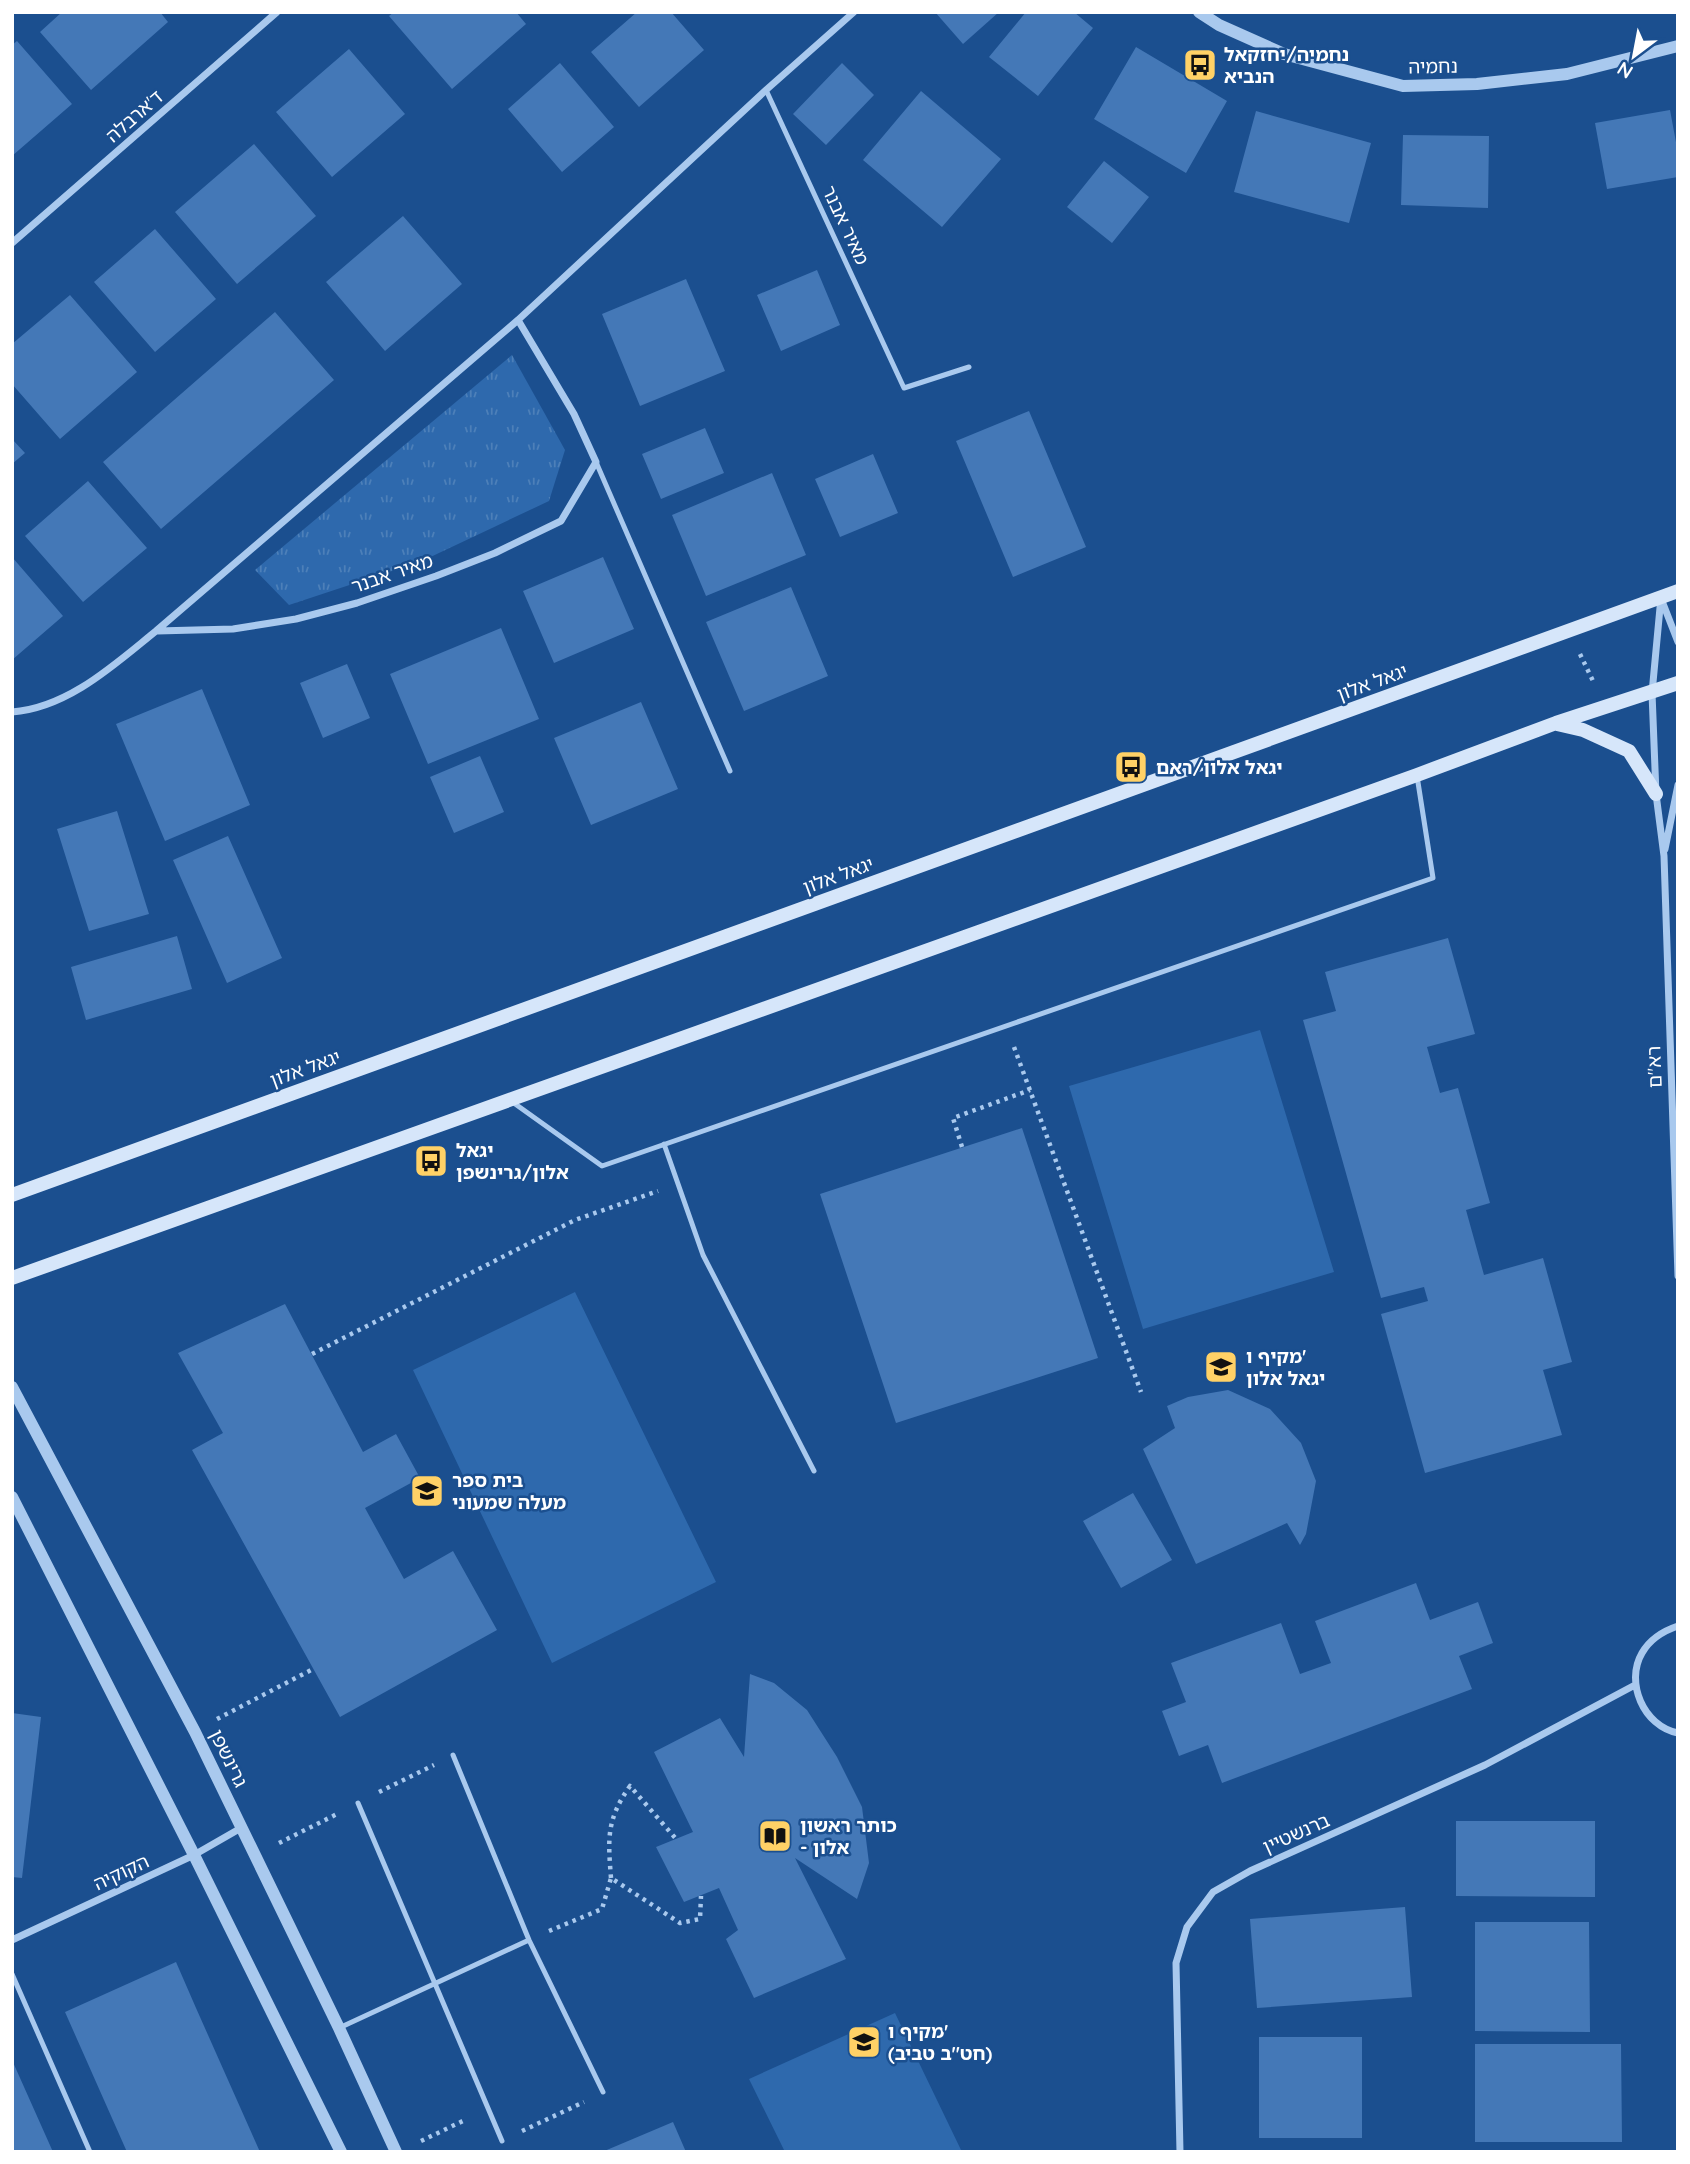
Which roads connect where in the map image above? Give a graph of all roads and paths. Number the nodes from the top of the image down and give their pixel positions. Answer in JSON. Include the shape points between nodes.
{"nodes":[{"id":1,"x":277,"y":12,"type":"edge"},
{"id":2,"x":853,"y":12,"type":"edge"},
{"id":3,"x":1199,"y":12,"type":"edge"},
{"id":4,"x":1678,"y":46,"type":"edge"},
{"id":5,"x":766,"y":90,"type":"junction"},
{"id":6,"x":12,"y":243,"type":"edge"},
{"id":7,"x":518,"y":320,"type":"junction"},
{"id":8,"x":968,"y":367,"type":"dead end"},
{"id":9,"x":596,"y":462,"type":"junction"},
{"id":10,"x":1678,"y":591,"type":"edge"},
{"id":11,"x":1661,"y":597,"type":"junction"},
{"id":12,"x":156,"y":631,"type":"junction"},
{"id":13,"x":1678,"y":642,"type":"edge"},
{"id":14,"x":1678,"y":683,"type":"edge"},
{"id":15,"x":1652,"y":693,"type":"junction"},
{"id":16,"x":12,"y":712,"type":"edge"},
{"id":17,"x":1556,"y":723,"type":"junction"},
{"id":18,"x":730,"y":771,"type":"dead end"},
{"id":19,"x":1417,"y":775,"type":"junction"},
{"id":20,"x":1678,"y":785,"type":"edge"},
{"id":21,"x":1656,"y":794,"type":"junction"},
{"id":22,"x":1664,"y":856,"type":"junction"},
{"id":23,"x":1006,"y":1026,"type":"junction"},
{"id":24,"x":1030,"y":1090,"type":"junction"},
{"id":25,"x":510,"y":1101,"type":"junction"},
{"id":26,"x":664,"y":1144,"type":"junction"},
{"id":27,"x":962,"y":1147,"type":"dead end"},
{"id":28,"x":678,"y":1184,"type":"junction"},
{"id":29,"x":12,"y":1195,"type":"edge"},
{"id":30,"x":1678,"y":1276,"type":"edge"},
{"id":31,"x":12,"y":1279,"type":"edge"},
{"id":32,"x":312,"y":1354,"type":"dead end"},
{"id":33,"x":12,"y":1387,"type":"edge"},
{"id":34,"x":1141,"y":1392,"type":"dead end"},
{"id":35,"x":814,"y":1471,"type":"dead end"},
{"id":36,"x":12,"y":1497,"type":"edge"},
{"id":37,"x":1678,"y":1626,"type":"edge"},
{"id":38,"x":313,"y":1669,"type":"dead end"},
{"id":39,"x":1635,"y":1685,"type":"junction"},
{"id":40,"x":195,"y":1732,"type":"junction"},
{"id":41,"x":1678,"y":1733,"type":"edge"},
{"id":42,"x":453,"y":1755,"type":"dead end"},
{"id":43,"x":358,"y":1803,"type":"dead end"},
{"id":44,"x":241,"y":1828,"type":"junction"},
{"id":45,"x":677,"y":1840,"type":"dead end"},
{"id":46,"x":194,"y":1855,"type":"junction"},
{"id":47,"x":611,"y":1878,"type":"junction"},
{"id":48,"x":701,"y":1896,"type":"dead end"},
{"id":49,"x":12,"y":1940,"type":"edge"},
{"id":50,"x":529,"y":1940,"type":"junction"},
{"id":51,"x":12,"y":1974,"type":"edge"},
{"id":52,"x":436,"y":1984,"type":"junction"},
{"id":53,"x":339,"y":2028,"type":"junction"},
{"id":54,"x":603,"y":2092,"type":"joint"},
{"id":55,"x":488,"y":2109,"type":"junction"},
{"id":56,"x":502,"y":2141,"type":"joint"},
{"id":57,"x":409,"y":2146,"type":"dead end"},
{"id":58,"x":90,"y":2152,"type":"edge"},
{"id":59,"x":341,"y":2152,"type":"edge"},
{"id":60,"x":396,"y":2152,"type":"edge"},
{"id":61,"x":1180,"y":2152,"type":"edge"}],
"edges":[{"from":1,"to":6,"type":"street","name":"ד'ארבלה"},
{"from":2,"to":5,"type":"street"},
{"from":3,"to":4,"type":"street","name":"נחמיה","via":[[1284,54],[1403,86],[1567,75]]},
{"from":5,"to":7,"type":"street"},
{"from":5,"to":8,"type":"lane","name":"מאיר אבנר","via":[[904,388]]},
{"from":7,"to":9,"type":"street","via":[[574,414]]},
{"from":7,"to":12,"type":"street"},
{"from":9,"to":12,"type":"street","name":"מאיר אבנר","via":[[561,520],[495,553],[357,603],[296,619],[233,629]]},
{"from":9,"to":18,"type":"lane"},
{"from":10,"to":11,"type":"main road","name":"יגאל אלון"},
{"from":11,"to":13,"type":"street"},
{"from":11,"to":15,"type":"street","name":"רא\"ם"},
{"from":11,"to":29,"type":"main road","name":"יגאל אלון"},
{"from":12,"to":16,"type":"street","via":[[67,696],[29,711]]},
{"from":14,"to":15,"type":"main road"},
{"from":15,"to":17,"type":"main road"},
{"from":15,"to":21,"type":"street","name":"רא\"ם"},
{"from":17,"to":19,"type":"main road"},
{"from":17,"to":21,"type":"main road","via":[[1629,751]]},
{"from":19,"to":23,"type":"lane","via":[[1433,878]]},
{"from":19,"to":25,"type":"main road"},
{"from":20,"to":22,"type":"street","name":"רא\"ם"},
{"from":21,"to":22,"type":"street","name":"רא\"ם"},
{"from":22,"to":30,"type":"street","name":"רא\"ם"},
{"from":23,"to":24,"type":"path"},
{"from":23,"to":26,"type":"lane"},
{"from":24,"to":27,"type":"path","via":[[953,1118]]},
{"from":24,"to":34,"type":"path"},
{"from":25,"to":26,"type":"lane","via":[[602,1166]]},
{"from":25,"to":31,"type":"main road"},
{"from":26,"to":28,"type":"lane"},
{"from":28,"to":32,"type":"path","via":[[575,1220]]},
{"from":28,"to":35,"type":"lane","via":[[704,1255]]},
{"from":33,"to":40,"type":"street","name":"גרינשפן"},
{"from":36,"to":46,"type":"street"},
{"from":37,"to":39,"type":"street","via":[[1665,1631],[1642,1653]]},
{"from":38,"to":40,"type":"path"},
{"from":39,"to":41,"type":"street","via":[[1647,1713]]},
{"from":39,"to":61,"type":"street","name":"ברנשטיין","via":[[1485,1765],[1213,1892],[1186,1927],[1176,1963]]},
{"from":40,"to":44,"type":"street","name":"גרינשפן"},
{"from":42,"to":50,"type":"lane"},
{"from":43,"to":52,"type":"lane"},
{"from":44,"to":46,"type":"street","name":"הקוקיה"},
{"from":44,"to":53,"type":"street","name":"גרינשפן"},
{"from":45,"to":47,"type":"path","via":[[630,1786],[616,1805],[608,1839]]},
{"from":46,"to":49,"type":"street","name":"הקוקיה"},
{"from":46,"to":59,"type":"street"},
{"from":47,"to":48,"type":"path","via":[[680,1923],[700,1919]]},
{"from":47,"to":50,"type":"path","via":[[602,1909]]},
{"from":50,"to":52,"type":"lane"},
{"from":50,"to":54,"type":"lane"},
{"from":51,"to":58,"type":"lane"},
{"from":52,"to":53,"type":"lane"},
{"from":52,"to":55,"type":"lane"},
{"from":53,"to":60,"type":"street","name":"גרינשפן"},
{"from":54,"to":56,"type":"path"},
{"from":55,"to":56,"type":"lane"},
{"from":55,"to":57,"type":"path"}]}
